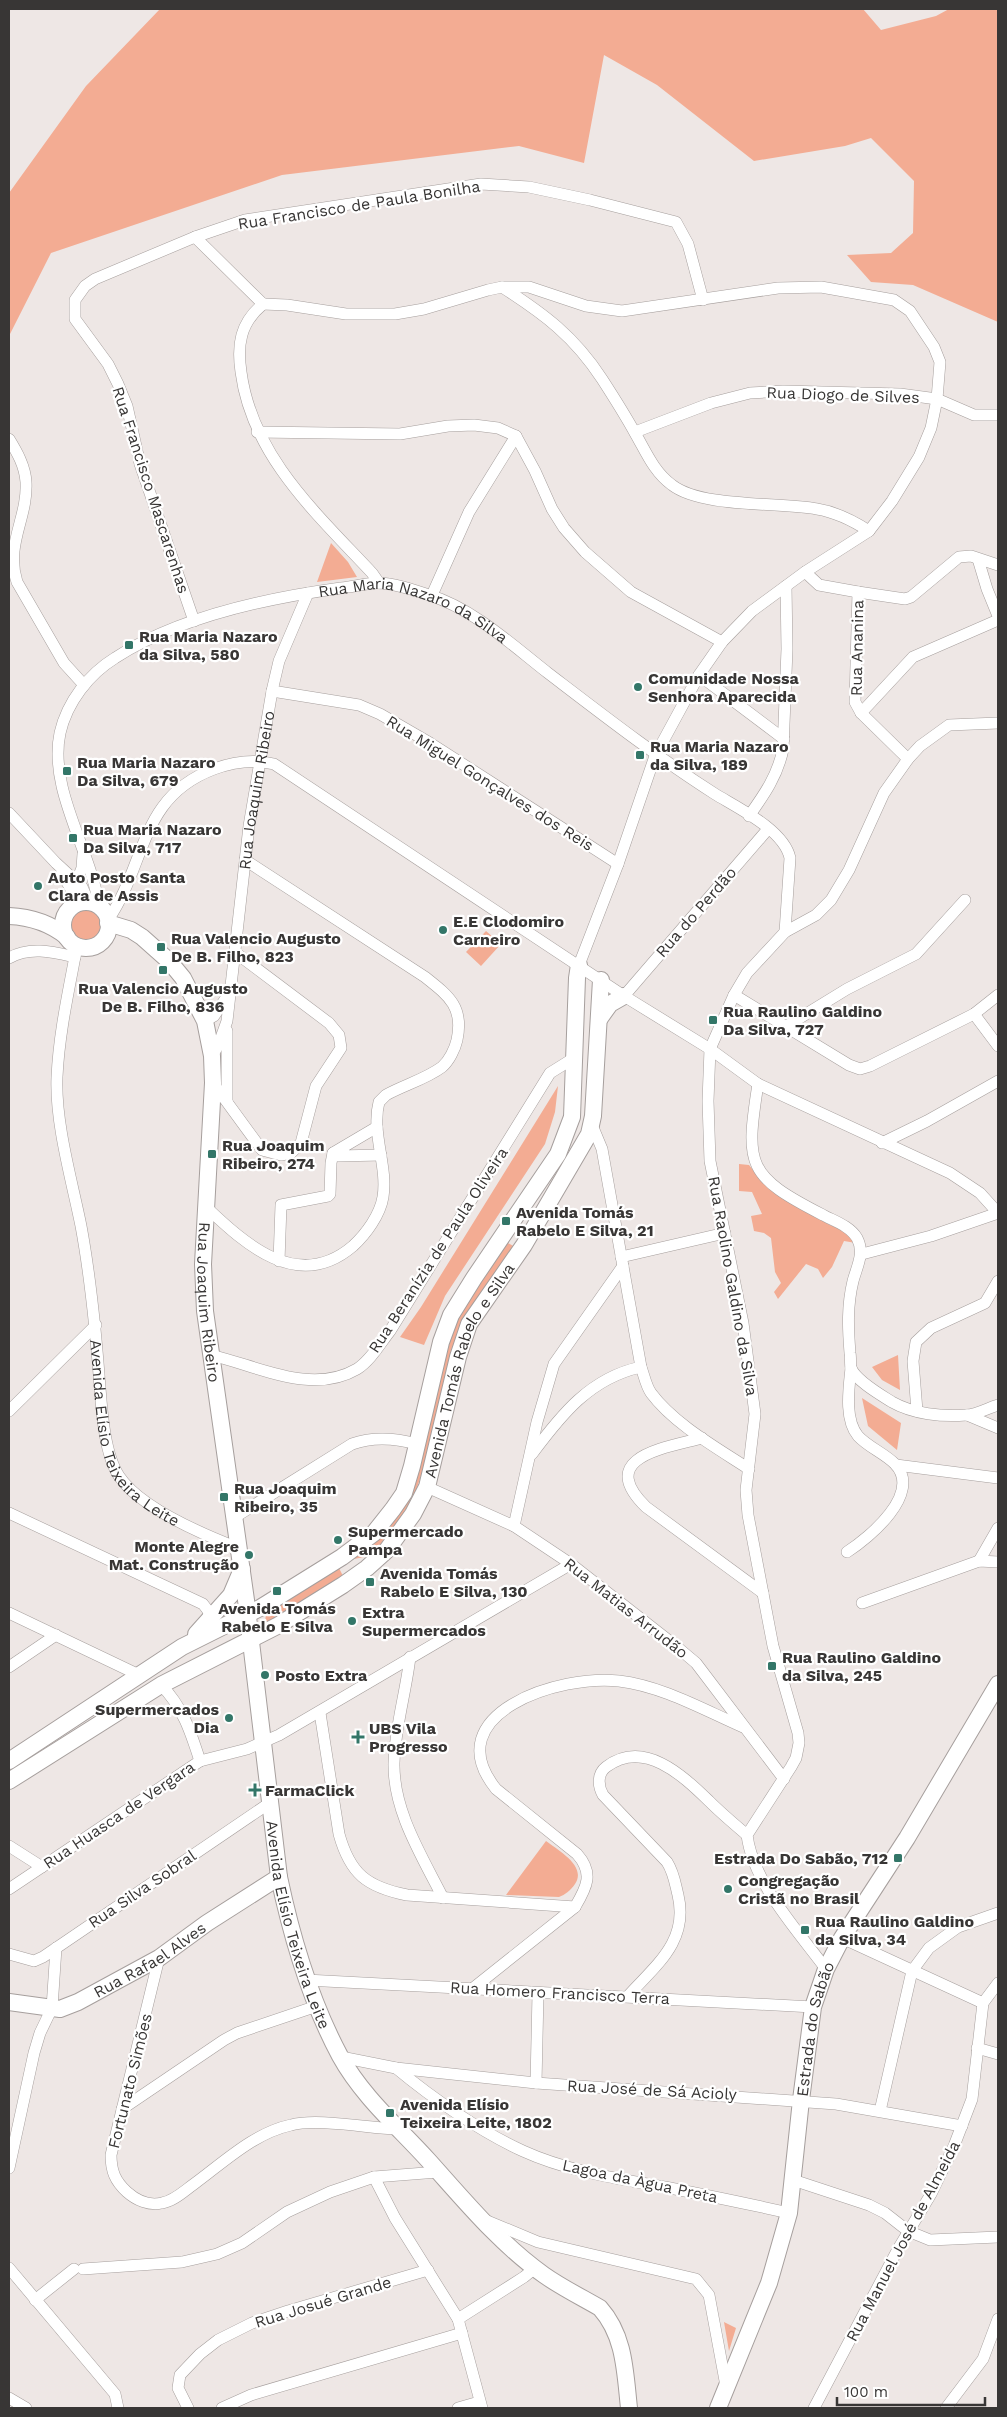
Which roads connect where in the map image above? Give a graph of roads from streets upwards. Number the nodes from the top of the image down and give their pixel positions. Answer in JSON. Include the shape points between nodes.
{"nodes":[{"id":1,"x":195,"y":237,"type":"junction"},
{"id":2,"x":502,"y":287,"type":"junction"},
{"id":3,"x":703,"y":300,"type":"junction"},
{"id":4,"x":263,"y":304,"type":"junction"},
{"id":5,"x":74,"y":310,"type":"joint"},
{"id":6,"x":938,"y":399,"type":"junction"},
{"id":7,"x":998,"y":415,"type":"edge"},
{"id":8,"x":257,"y":432,"type":"junction"},
{"id":9,"x":634,"y":432,"type":"junction"},
{"id":10,"x":516,"y":436,"type":"junction"},
{"id":11,"x":9,"y":438,"type":"edge"},
{"id":12,"x":869,"y":531,"type":"junction"},
{"id":13,"x":978,"y":559,"type":"junction"},
{"id":14,"x":998,"y":565,"type":"edge"},
{"id":15,"x":805,"y":572,"type":"junction"},
{"id":16,"x":379,"y":583,"type":"junction"},
{"id":17,"x":786,"y":586,"type":"junction"},
{"id":18,"x":858,"y":592,"type":"junction"},
{"id":19,"x":308,"y":593,"type":"junction"},
{"id":20,"x":432,"y":595,"type":"junction"},
{"id":21,"x":998,"y":616,"type":"edge"},
{"id":22,"x":998,"y":620,"type":"edge"},
{"id":23,"x":194,"y":621,"type":"junction"},
{"id":24,"x":722,"y":642,"type":"junction"},
{"id":25,"x":699,"y":675,"type":"junction"},
{"id":26,"x":84,"y":685,"type":"junction"},
{"id":27,"x":272,"y":691,"type":"junction"},
{"id":28,"x":861,"y":713,"type":"junction"},
{"id":29,"x":998,"y":723,"type":"edge"},
{"id":30,"x":784,"y":739,"type":"junction"},
{"id":31,"x":656,"y":756,"type":"junction"},
{"id":32,"x":908,"y":759,"type":"junction"},
{"id":33,"x":259,"y":760,"type":"junction"},
{"id":34,"x":9,"y":813,"type":"edge"},
{"id":35,"x":749,"y":816,"type":"junction"},
{"id":36,"x":768,"y":829,"type":"junction"},
{"id":37,"x":84,"y":854,"type":"junction"},
{"id":38,"x":245,"y":860,"type":"junction"},
{"id":39,"x":56,"y":863,"type":"junction"},
{"id":40,"x":618,"y":864,"type":"junction"},
{"id":41,"x":76,"y":881,"type":"junction"},
{"id":42,"x":965,"y":900,"type":"dead end"},
{"id":43,"x":88,"y":909,"type":"junction"},
{"id":44,"x":12,"y":916,"type":"edge"},
{"id":45,"x":785,"y":932,"type":"junction"},
{"id":46,"x":103,"y":940,"type":"junction"},
{"id":47,"x":73,"y":947,"type":"junction"},
{"id":48,"x":151,"y":947,"type":"junction"},
{"id":49,"x":236,"y":952,"type":"junction"},
{"id":50,"x":9,"y":958,"type":"edge"},
{"id":51,"x":579,"y":965,"type":"junction"},
{"id":52,"x":601,"y":980,"type":"junction"},
{"id":53,"x":228,"y":994,"type":"junction"},
{"id":54,"x":734,"y":995,"type":"junction"},
{"id":55,"x":998,"y":995,"type":"edge"},
{"id":56,"x":624,"y":996,"type":"junction"},
{"id":57,"x":974,"y":1014,"type":"junction"},
{"id":58,"x":600,"y":1018,"type":"junction"},
{"id":59,"x":205,"y":1021,"type":"junction"},
{"id":60,"x":227,"y":1021,"type":"junction"},
{"id":61,"x":785,"y":1027,"type":"junction"},
{"id":62,"x":998,"y":1046,"type":"edge"},
{"id":63,"x":710,"y":1049,"type":"junction"},
{"id":64,"x":212,"y":1056,"type":"junction"},
{"id":65,"x":574,"y":1058,"type":"junction"},
{"id":66,"x":998,"y":1081,"type":"edge"},
{"id":67,"x":212,"y":1083,"type":"junction"},
{"id":68,"x":758,"y":1084,"type":"junction"},
{"id":69,"x":227,"y":1101,"type":"junction"},
{"id":70,"x":236,"y":1112,"type":"junction"},
{"id":71,"x":210,"y":1116,"type":"junction"},
{"id":72,"x":592,"y":1125,"type":"junction"},
{"id":73,"x":377,"y":1127,"type":"junction"},
{"id":74,"x":882,"y":1143,"type":"junction"},
{"id":75,"x":333,"y":1153,"type":"junction"},
{"id":76,"x":381,"y":1155,"type":"junction"},
{"id":77,"x":205,"y":1206,"type":"junction"},
{"id":78,"x":998,"y":1213,"type":"edge"},
{"id":79,"x":226,"y":1226,"type":"junction"},
{"id":80,"x":505,"y":1231,"type":"junction"},
{"id":81,"x":725,"y":1233,"type":"junction"},
{"id":82,"x":204,"y":1236,"type":"junction"},
{"id":83,"x":524,"y":1245,"type":"junction"},
{"id":84,"x":862,"y":1254,"type":"junction"},
{"id":85,"x":279,"y":1261,"type":"junction"},
{"id":86,"x":622,"y":1262,"type":"junction"},
{"id":87,"x":998,"y":1281,"type":"edge"},
{"id":88,"x":96,"y":1325,"type":"junction"},
{"id":89,"x":210,"y":1355,"type":"junction"},
{"id":90,"x":640,"y":1367,"type":"junction"},
{"id":91,"x":851,"y":1368,"type":"junction"},
{"id":92,"x":998,"y":1405,"type":"edge"},
{"id":93,"x":9,"y":1411,"type":"edge"},
{"id":94,"x":917,"y":1411,"type":"junction"},
{"id":95,"x":967,"y":1415,"type":"junction"},
{"id":96,"x":998,"y":1428,"type":"edge"},
{"id":97,"x":702,"y":1438,"type":"junction"},
{"id":98,"x":417,"y":1444,"type":"junction"},
{"id":99,"x":530,"y":1458,"type":"junction"},
{"id":100,"x":896,"y":1465,"type":"junction"},
{"id":101,"x":749,"y":1469,"type":"junction"},
{"id":102,"x":998,"y":1478,"type":"edge"},
{"id":103,"x":427,"y":1488,"type":"junction"},
{"id":104,"x":9,"y":1513,"type":"edge"},
{"id":105,"x":234,"y":1517,"type":"junction"},
{"id":106,"x":514,"y":1526,"type":"junction"},
{"id":107,"x":998,"y":1528,"type":"edge"},
{"id":108,"x":238,"y":1548,"type":"junction"},
{"id":109,"x":848,"y":1552,"type":"dead end"},
{"id":110,"x":342,"y":1557,"type":"junction"},
{"id":111,"x":979,"y":1561,"type":"junction"},
{"id":112,"x":998,"y":1562,"type":"edge"},
{"id":113,"x":571,"y":1564,"type":"junction"},
{"id":114,"x":242,"y":1569,"type":"junction"},
{"id":115,"x":353,"y":1577,"type":"junction"},
{"id":116,"x":763,"y":1593,"type":"junction"},
{"id":117,"x":862,"y":1603,"type":"dead end"},
{"id":118,"x":9,"y":1613,"type":"edge"},
{"id":119,"x":248,"y":1613,"type":"junction"},
{"id":120,"x":206,"y":1624,"type":"junction"},
{"id":121,"x":56,"y":1635,"type":"junction"},
{"id":122,"x":251,"y":1640,"type":"junction"},
{"id":123,"x":182,"y":1647,"type":"junction"},
{"id":124,"x":410,"y":1657,"type":"junction"},
{"id":125,"x":9,"y":1667,"type":"edge"},
{"id":126,"x":139,"y":1675,"type":"junction"},
{"id":127,"x":998,"y":1684,"type":"edge"},
{"id":128,"x":161,"y":1685,"type":"junction"},
{"id":129,"x":96,"y":1704,"type":"junction"},
{"id":130,"x":320,"y":1713,"type":"junction"},
{"id":131,"x":101,"y":1721,"type":"junction"},
{"id":132,"x":744,"y":1728,"type":"junction"},
{"id":133,"x":263,"y":1743,"type":"junction"},
{"id":134,"x":9,"y":1761,"type":"edge"},
{"id":135,"x":200,"y":1761,"type":"junction"},
{"id":136,"x":784,"y":1778,"type":"junction"},
{"id":137,"x":9,"y":1781,"type":"edge"},
{"id":138,"x":271,"y":1802,"type":"junction"},
{"id":139,"x":747,"y":1835,"type":"junction"},
{"id":140,"x":9,"y":1846,"type":"edge"},
{"id":141,"x":42,"y":1867,"type":"junction"},
{"id":142,"x":279,"y":1877,"type":"junction"},
{"id":143,"x":9,"y":1889,"type":"edge"},
{"id":144,"x":444,"y":1898,"type":"junction"},
{"id":145,"x":575,"y":1907,"type":"junction"},
{"id":146,"x":998,"y":1913,"type":"edge"},
{"id":147,"x":842,"y":1938,"type":"junction"},
{"id":148,"x":56,"y":1948,"type":"junction"},
{"id":149,"x":9,"y":1954,"type":"edge"},
{"id":150,"x":159,"y":1958,"type":"junction"},
{"id":151,"x":826,"y":1969,"type":"junction"},
{"id":152,"x":912,"y":1971,"type":"junction"},
{"id":153,"x":306,"y":1980,"type":"junction"},
{"id":154,"x":998,"y":1983,"type":"edge"},
{"id":155,"x":472,"y":1989,"type":"junction"},
{"id":156,"x":538,"y":1994,"type":"junction"},
{"id":157,"x":628,"y":1996,"type":"junction"},
{"id":158,"x":9,"y":2002,"type":"edge"},
{"id":159,"x":983,"y":2003,"type":"junction"},
{"id":160,"x":317,"y":2006,"type":"junction"},
{"id":161,"x":814,"y":2007,"type":"junction"},
{"id":162,"x":52,"y":2008,"type":"junction"},
{"id":163,"x":977,"y":2048,"type":"junction"},
{"id":164,"x":998,"y":2054,"type":"edge"},
{"id":165,"x":341,"y":2056,"type":"junction"},
{"id":166,"x":396,"y":2068,"type":"junction"},
{"id":167,"x":536,"y":2083,"type":"junction"},
{"id":168,"x":800,"y":2100,"type":"junction"},
{"id":169,"x":122,"y":2109,"type":"junction"},
{"id":170,"x":880,"y":2111,"type":"junction"},
{"id":171,"x":962,"y":2126,"type":"junction"},
{"id":172,"x":13,"y":2128,"type":"edge"},
{"id":173,"x":397,"y":2129,"type":"junction"},
{"id":174,"x":9,"y":2168,"type":"edge"},
{"id":175,"x":438,"y":2172,"type":"junction"},
{"id":176,"x":374,"y":2177,"type":"junction"},
{"id":177,"x":793,"y":2180,"type":"junction"},
{"id":178,"x":789,"y":2213,"type":"junction"},
{"id":179,"x":484,"y":2219,"type":"junction"},
{"id":180,"x":908,"y":2232,"type":"junction"},
{"id":181,"x":998,"y":2237,"type":"edge"},
{"id":182,"x":9,"y":2268,"type":"edge"},
{"id":183,"x":535,"y":2268,"type":"junction"},
{"id":184,"x":428,"y":2270,"type":"junction"},
{"id":185,"x":36,"y":2300,"type":"junction"},
{"id":186,"x":458,"y":2319,"type":"junction"},
{"id":187,"x":998,"y":2319,"type":"edge"},
{"id":188,"x":462,"y":2332,"type":"junction"},
{"id":189,"x":992,"y":2351,"type":"edge"},
{"id":190,"x":726,"y":2386,"type":"junction"},
{"id":191,"x":9,"y":2398,"type":"edge"},
{"id":192,"x":481,"y":2405,"type":"edge"},
{"id":193,"x":26,"y":2408,"type":"edge"},
{"id":194,"x":118,"y":2408,"type":"edge"},
{"id":195,"x":188,"y":2408,"type":"edge"},
{"id":196,"x":222,"y":2408,"type":"edge"},
{"id":197,"x":458,"y":2408,"type":"edge"},
{"id":198,"x":628,"y":2408,"type":"edge"},
{"id":199,"x":718,"y":2408,"type":"edge"},
{"id":200,"x":814,"y":2408,"type":"edge"},
{"id":201,"x":946,"y":2408,"type":"edge"}],
"edges":[{"from":1,"to":3,"type":"street","name":"Rua Francisco de Paula Bonilha","via":[[245,220],[481,184],[529,187],[676,222],[688,244]]},
{"from":1,"to":4,"type":"street"},
{"from":1,"to":5,"type":"street","name":"Rua Francisco de Paula Bonilha","via":[[95,278],[79,291]]},
{"from":2,"to":3,"type":"street","via":[[529,287],[586,306],[622,311]]},
{"from":2,"to":4,"type":"street","via":[[395,314],[346,314]]},
{"from":2,"to":9,"type":"street","via":[[545,315],[580,349]]},
{"from":3,"to":6,"type":"street","via":[[799,286],[852,291],[894,300],[910,311],[934,347],[940,362]]},
{"from":4,"to":8,"type":"street","via":[[245,324],[239,356],[243,389]]},
{"from":5,"to":23,"type":"street","name":"Rua Francisco Mascarenhas","via":[[80,328],[113,372],[128,406],[140,464]]},
{"from":6,"to":7,"type":"street","name":"Rua Diogo de Silves","via":[[974,415]]},
{"from":6,"to":9,"type":"street","name":"Rua Diogo de Silves","via":[[900,394],[750,393],[710,403]]},
{"from":6,"to":12,"type":"street","via":[[919,457]]},
{"from":8,"to":10,"type":"street","via":[[400,434],[474,425],[498,428]]},
{"from":8,"to":16,"type":"street","via":[[302,499]]},
{"from":9,"to":12,"type":"street","via":[[655,470],[673,486],[691,494],[729,502],[817,509],[852,520]]},
{"from":10,"to":20,"type":"street","via":[[469,512]]},
{"from":10,"to":24,"type":"street","via":[[552,509],[584,552],[631,592]]},
{"from":11,"to":26,"type":"street","via":[[26,481],[26,495],[13,549],[15,575],[64,663]]},
{"from":12,"to":15,"type":"street"},
{"from":13,"to":14,"type":"street","name":"Rua Ananina"},
{"from":13,"to":18,"type":"street","name":"Rua Ananina","via":[[964,555],[959,557],[905,599]]},
{"from":13,"to":21,"type":"street"},
{"from":15,"to":17,"type":"street"},
{"from":15,"to":18,"type":"street","via":[[819,585]]},
{"from":16,"to":19,"type":"street","name":"Rua Maria Nazaro da Silva"},
{"from":16,"to":20,"type":"street","name":"Rua Maria Nazaro da Silva"},
{"from":17,"to":24,"type":"street","via":[[752,610]]},
{"from":17,"to":30,"type":"street"},
{"from":18,"to":28,"type":"street","name":"Rua Ananina","via":[[854,697]]},
{"from":19,"to":23,"type":"street","name":"Rua Maria Nazaro da Silva"},
{"from":19,"to":27,"type":"street","name":"Rua Joaquim Ribeiro","via":[[279,661]]},
{"from":20,"to":31,"type":"street","name":"Rua Maria Nazaro da Silva","via":[[480,621]]},
{"from":22,"to":28,"type":"street","via":[[913,657]]},
{"from":23,"to":26,"type":"street","name":"Rua Maria Nazaro da Silva","via":[[114,658]]},
{"from":24,"to":25,"type":"street"},
{"from":25,"to":30,"type":"street"},
{"from":25,"to":31,"type":"street"},
{"from":26,"to":37,"type":"street","name":"Rua Maria Nazaro da Silva","via":[[66,714],[58,752],[65,797]]},
{"from":27,"to":33,"type":"street","name":"Rua Joaquim Ribeiro"},
{"from":27,"to":40,"type":"street","name":"Rua Miguel Gonçalves dos Reis","via":[[359,705],[380,714],[430,742]]},
{"from":28,"to":32,"type":"street","name":"Rua Ananina"},
{"from":29,"to":32,"type":"street","name":"Rua Raolino Galdino da Silva","via":[[950,725],[920,746]]},
{"from":30,"to":35,"type":"street","via":[[780,763],[765,794]]},
{"from":31,"to":35,"type":"street","name":"Rua Maria Nazaro da Silva"},
{"from":31,"to":40,"type":"street"},
{"from":32,"to":45,"type":"street","name":"Rua Raolino Galdino da Silva","via":[[884,793],[832,900],[816,914]]},
{"from":33,"to":38,"type":"street","name":"Rua Joaquim Ribeiro"},
{"from":33,"to":43,"type":"street","via":[[225,766],[183,786],[153,820],[123,895]]},
{"from":33,"to":51,"type":"street","via":[[285,770]]},
{"from":34,"to":39,"type":"street"},
{"from":35,"to":36,"type":"street","name":"Rua Maria Nazaro da Silva"},
{"from":36,"to":45,"type":"street","name":"Rua Maria Nazaro da Silva","via":[[785,844],[790,858]]},
{"from":36,"to":56,"type":"street","name":"Rua do Perdão"},
{"from":37,"to":41,"type":"street"},
{"from":37,"to":43,"type":"street","name":"Rua Maria Nazaro da Silva","via":[[94,876]]},
{"from":38,"to":49,"type":"street","name":"Rua Joaquim Ribeiro"},
{"from":38,"to":73,"type":"street","via":[[424,976],[445,993],[456,1009],[459,1029],[455,1047],[444,1065],[382,1098],[376,1111]]},
{"from":39,"to":41,"type":"street"},
{"from":39,"to":43,"type":"street"},
{"from":40,"to":51,"type":"street"},
{"from":41,"to":43,"type":"street"},
{"from":41,"to":43,"type":"street"},
{"from":42,"to":61,"type":"street","via":[[916,954],[847,989]]},
{"from":43,"to":44,"type":"street"},
{"from":43,"to":46,"type":"street"},
{"from":43,"to":47,"type":"street","via":[[63,927]]},
{"from":43,"to":48,"type":"street","via":[[131,930]]},
{"from":44,"to":47,"type":"street","via":[[56,928]]},
{"from":45,"to":54,"type":"street","name":"Rua Raolino Galdino da Silva","via":[[747,973]]},
{"from":46,"to":47,"type":"street","via":[[91,947]]},
{"from":46,"to":48,"type":"street","via":[[128,939]]},
{"from":47,"to":50,"type":"street","via":[[26,952]]},
{"from":47,"to":88,"type":"street","name":"Avenida Elísio Teixeira Leite","via":[[57,1078],[60,1116],[90,1272]]},
{"from":48,"to":59,"type":"street","via":[[183,978]]},
{"from":49,"to":53,"type":"street","name":"Rua Joaquim Ribeiro"},
{"from":49,"to":70,"type":"street","via":[[329,1023],[341,1042],[340,1051],[314,1092],[297,1149],[281,1156],[262,1150]]},
{"from":51,"to":52,"type":"street"},
{"from":51,"to":65,"type":"street","name":"Avenida Tomás Rabelo e Silva"},
{"from":52,"to":56,"type":"street"},
{"from":52,"to":58,"type":"street","name":"Avenida Tomás Rabelo e Silva"},
{"from":53,"to":59,"type":"street","name":"Rua Joaquim Ribeiro","via":[[214,1016]]},
{"from":53,"to":60,"type":"street","name":"Rua Joaquim Ribeiro"},
{"from":54,"to":61,"type":"street"},
{"from":54,"to":63,"type":"street","name":"Rua Raolino Galdino da Silva"},
{"from":55,"to":57,"type":"street"},
{"from":56,"to":58,"type":"street","via":[[610,1004]]},
{"from":56,"to":63,"type":"street"},
{"from":57,"to":61,"type":"street","via":[[860,1068],[839,1060]]},
{"from":57,"to":62,"type":"street"},
{"from":58,"to":72,"type":"street","name":"Avenida Tomás Rabelo e Silva"},
{"from":59,"to":64,"type":"street","name":"Rua Joaquim Ribeiro"},
{"from":60,"to":64,"type":"street","name":"Rua Joaquim Ribeiro"},
{"from":60,"to":69,"type":"street"},
{"from":63,"to":68,"type":"street"},
{"from":63,"to":81,"type":"street","name":"Rua Raolino Galdino da Silva","via":[[710,1161]]},
{"from":64,"to":67,"type":"street","name":"Rua Joaquim Ribeiro"},
{"from":65,"to":80,"type":"street","name":"Avenida Tomás Rabelo e Silva","via":[[572,1117],[558,1154]]},
{"from":65,"to":89,"type":"street","name":"Rua Beranízia de Paula Oliveira","via":[[550,1073],[390,1331],[357,1369],[323,1381],[308,1380]]},
{"from":66,"to":74,"type":"street"},
{"from":67,"to":69,"type":"street"},
{"from":67,"to":71,"type":"street","name":"Rua Joaquim Ribeiro"},
{"from":68,"to":74,"type":"street"},
{"from":68,"to":84,"type":"street","via":[[751,1139],[757,1168],[786,1195],[854,1233]]},
{"from":69,"to":70,"type":"street"},
{"from":70,"to":71,"type":"street","via":[[221,1110]]},
{"from":71,"to":77,"type":"street","name":"Rua Joaquim Ribeiro"},
{"from":72,"to":83,"type":"street","name":"Avenida Tomás Rabelo e Silva","via":[[585,1144]]},
{"from":72,"to":86,"type":"street","via":[[602,1149]]},
{"from":73,"to":75,"type":"street"},
{"from":73,"to":76,"type":"street"},
{"from":74,"to":78,"type":"street","via":[[968,1183]]},
{"from":75,"to":76,"type":"street","via":[[338,1156]]},
{"from":75,"to":85,"type":"street","via":[[328,1196],[281,1205]]},
{"from":76,"to":85,"type":"street","via":[[382,1199],[360,1239],[344,1254],[320,1263]]},
{"from":77,"to":79,"type":"street"},
{"from":77,"to":82,"type":"street","name":"Rua Joaquim Ribeiro"},
{"from":78,"to":84,"type":"street"},
{"from":79,"to":82,"type":"street"},
{"from":79,"to":85,"type":"street","via":[[251,1246]]},
{"from":80,"to":83,"type":"street"},
{"from":80,"to":98,"type":"street","name":"Avenida Tomás Rabelo e Silva","via":[[451,1316],[441,1342]]},
{"from":81,"to":86,"type":"street"},
{"from":81,"to":101,"type":"street","name":"Rua Raolino Galdino da Silva","via":[[752,1382],[755,1414]]},
{"from":82,"to":89,"type":"street","name":"Rua Joaquim Ribeiro","via":[[205,1311]]},
{"from":83,"to":103,"type":"street","name":"Avenida Tomás Rabelo e Silva","via":[[469,1324]]},
{"from":84,"to":91,"type":"street","via":[[848,1301]]},
{"from":86,"to":90,"type":"street"},
{"from":86,"to":99,"type":"street","via":[[554,1364],[539,1412]]},
{"from":87,"to":94,"type":"street","via":[[985,1303],[932,1328],[916,1342],[912,1361]]},
{"from":88,"to":93,"type":"street"},
{"from":88,"to":108,"type":"street","name":"Avenida Elísio Teixeira Leite","via":[[102,1405],[111,1460],[119,1476],[154,1509]]},
{"from":89,"to":105,"type":"street","name":"Rua Joaquim Ribeiro"},
{"from":90,"to":97,"type":"street","via":[[650,1391],[661,1404]]},
{"from":90,"to":99,"type":"street","via":[[615,1374],[590,1388],[567,1410]]},
{"from":91,"to":94,"type":"street","via":[[879,1394]]},
{"from":91,"to":100,"type":"street","via":[[848,1396],[853,1426],[858,1435]]},
{"from":92,"to":95,"type":"street"},
{"from":94,"to":95,"type":"street"},
{"from":95,"to":96,"type":"street"},
{"from":97,"to":101,"type":"street"},
{"from":97,"to":116,"type":"street","via":[[641,1456],[628,1472],[630,1485],[646,1507]]},
{"from":98,"to":105,"type":"street","via":[[403,1440],[367,1439],[352,1444]]},
{"from":98,"to":110,"type":"street","name":"Avenida Tomás Rabelo e Silva","via":[[404,1493],[394,1509],[374,1533]]},
{"from":99,"to":106,"type":"street"},
{"from":100,"to":102,"type":"street"},
{"from":100,"to":109,"type":"street","via":[[903,1482],[899,1499],[886,1519]]},
{"from":101,"to":116,"type":"street","name":"Rua Raolino Galdino da Silva","via":[[746,1490],[748,1515]]},
{"from":103,"to":106,"type":"street","name":"Rua Matias Arrudão"},
{"from":103,"to":115,"type":"street","name":"Avenida Tomás Rabelo e Silva","via":[[387,1550]]},
{"from":104,"to":120,"type":"street","via":[[203,1604],[208,1612]]},
{"from":105,"to":108,"type":"street","name":"Rua Joaquim Ribeiro"},
{"from":106,"to":113,"type":"street","name":"Rua Matias Arrudão"},
{"from":107,"to":111,"type":"street"},
{"from":108,"to":114,"type":"street","name":"Avenida Elísio Teixeira Leite"},
{"from":110,"to":115,"type":"street"},
{"from":110,"to":119,"type":"street","name":"Avenida Tomás Rabelo e Silva"},
{"from":111,"to":112,"type":"street"},
{"from":111,"to":117,"type":"street"},
{"from":113,"to":124,"type":"street","name":"Rua Huasca de Vergara"},
{"from":113,"to":132,"type":"street","name":"Rua Matias Arrudão","via":[[696,1663]]},
{"from":114,"to":119,"type":"street","name":"Avenida Elísio Teixeira Leite"},
{"from":114,"to":120,"type":"street","via":[[231,1595]]},
{"from":115,"to":122,"type":"street","name":"Avenida Tomás Rabelo e Silva"},
{"from":116,"to":136,"type":"street","name":"Rua Raolino Galdino da Silva","via":[[773,1646],[799,1743],[796,1758]]},
{"from":118,"to":121,"type":"street"},
{"from":119,"to":122,"type":"street","name":"Avenida Elísio Teixeira Leite"},
{"from":119,"to":123,"type":"street","name":"Avenida Tomás Rabelo e Silva"},
{"from":120,"to":123,"type":"street"},
{"from":121,"to":125,"type":"street"},
{"from":121,"to":126,"type":"street"},
{"from":122,"to":128,"type":"street","name":"Avenida Tomás Rabelo e Silva"},
{"from":122,"to":133,"type":"street","name":"Avenida Elísio Teixeira Leite"},
{"from":123,"to":126,"type":"street"},
{"from":124,"to":130,"type":"street","name":"Rua Huasca de Vergara"},
{"from":124,"to":144,"type":"street","via":[[395,1753],[397,1792],[403,1813]]},
{"from":126,"to":129,"type":"street"},
{"from":127,"to":147,"type":"street","name":"Estrada do Sabão","via":[[907,1838]]},
{"from":128,"to":131,"type":"street","name":"Avenida Tomás Rabelo e Silva"},
{"from":128,"to":135,"type":"street","via":[[180,1708]]},
{"from":129,"to":131,"type":"street","via":[[96,1714]]},
{"from":129,"to":134,"type":"street"},
{"from":130,"to":133,"type":"street","name":"Rua Huasca de Vergara"},
{"from":130,"to":144,"type":"street","via":[[339,1834],[344,1854],[352,1867],[371,1884],[390,1891]]},
{"from":131,"to":137,"type":"street","name":"Avenida Tomás Rabelo e Silva"},
{"from":132,"to":136,"type":"street","name":"Rua Matias Arrudão"},
{"from":132,"to":145,"type":"street","via":[[642,1685],[600,1679],[542,1691],[513,1702],[493,1719],[484,1732],[480,1756],[483,1768],[496,1789],[585,1863],[588,1878]]},
{"from":133,"to":135,"type":"street","name":"Rua Huasca de Vergara"},
{"from":133,"to":138,"type":"street","name":"Avenida Elísio Teixeira Leite"},
{"from":135,"to":141,"type":"street","name":"Rua Huasca de Vergara"},
{"from":136,"to":139,"type":"street","name":"Rua Raolino Galdino da Silva"},
{"from":138,"to":142,"type":"street","name":"Avenida Elísio Teixeira Leite"},
{"from":138,"to":148,"type":"street","name":"Rua Silva Sobral"},
{"from":139,"to":151,"type":"street","via":[[748,1848],[764,1882]]},
{"from":139,"to":157,"type":"street","via":[[691,1782],[659,1762],[646,1757],[629,1758],[614,1762],[603,1770],[599,1782],[603,1795],[667,1862],[674,1875],[681,1906],[681,1923],[672,1944]]},
{"from":140,"to":141,"type":"street"},
{"from":141,"to":143,"type":"street","name":"Rua Huasca de Vergara"},
{"from":142,"to":150,"type":"street","name":"Rua Rafael Alves"},
{"from":142,"to":153,"type":"street","name":"Avenida Elísio Teixeira Leite"},
{"from":144,"to":145,"type":"street"},
{"from":145,"to":155,"type":"street"},
{"from":146,"to":152,"type":"street","via":[[951,1932],[929,1948]]},
{"from":147,"to":151,"type":"street","name":"Estrada do Sabão"},
{"from":147,"to":152,"type":"street"},
{"from":148,"to":149,"type":"street","name":"Rua Silva Sobral","via":[[34,1961]]},
{"from":148,"to":162,"type":"street"},
{"from":150,"to":162,"type":"street","name":"Rua Rafael Alves","via":[[78,2002]]},
{"from":150,"to":169,"type":"street","name":"Fortunato Simões"},
{"from":151,"to":161,"type":"street","name":"Estrada do Sabão"},
{"from":152,"to":159,"type":"street"},
{"from":152,"to":170,"type":"street"},
{"from":153,"to":155,"type":"street","name":"Rua Homero Francisco Terra"},
{"from":153,"to":160,"type":"street","name":"Avenida Elísio Teixeira Leite"},
{"from":154,"to":159,"type":"street","name":"Rua Manuel José de Almeida"},
{"from":155,"to":156,"type":"street","name":"Rua Homero Francisco Terra"},
{"from":156,"to":157,"type":"street","name":"Rua Homero Francisco Terra"},
{"from":156,"to":167,"type":"street"},
{"from":157,"to":161,"type":"street","name":"Rua Homero Francisco Terra"},
{"from":158,"to":162,"type":"street","name":"Rua Rafael Alves"},
{"from":159,"to":163,"type":"street","name":"Rua Manuel José de Almeida"},
{"from":160,"to":165,"type":"street","name":"Avenida Elísio Teixeira Leite"},
{"from":160,"to":169,"type":"street","via":[[231,2036]]},
{"from":161,"to":168,"type":"street","name":"Estrada do Sabão"},
{"from":162,"to":172,"type":"street","via":[[40,2033]]},
{"from":163,"to":164,"type":"street"},
{"from":163,"to":171,"type":"street","name":"Rua Manuel José de Almeida","via":[[972,2099]]},
{"from":165,"to":166,"type":"street","name":"Rua José de Sá Acioly"},
{"from":165,"to":173,"type":"street","name":"Avenida Elísio Teixeira Leite","via":[[360,2085]]},
{"from":166,"to":167,"type":"street","name":"Rua José de Sá Acioly"},
{"from":166,"to":178,"type":"street","name":"Lagoa da Àgua Preta","via":[[420,2088],[524,2152],[577,2170]]},
{"from":167,"to":168,"type":"street","name":"Rua José de Sá Acioly"},
{"from":168,"to":170,"type":"street","name":"Rua José de Sá Acioly"},
{"from":168,"to":177,"type":"street","name":"Estrada do Sabão"},
{"from":169,"to":173,"type":"street","name":"Fortunato Simões","via":[[111,2155],[114,2175],[121,2186],[141,2202],[161,2203],[182,2192],[259,2137],[284,2127],[302,2123]]},
{"from":170,"to":171,"type":"street","name":"Rua José de Sá Acioly"},
{"from":171,"to":180,"type":"street","name":"Rua Manuel José de Almeida","via":[[931,2194]]},
{"from":172,"to":174,"type":"street"},
{"from":173,"to":175,"type":"street","name":"Avenida Elísio Teixeira Leite"},
{"from":175,"to":176,"type":"street"},
{"from":175,"to":179,"type":"street","name":"Avenida Elísio Teixeira Leite"},
{"from":176,"to":184,"type":"street"},
{"from":176,"to":185,"type":"street","via":[[292,2209],[242,2243],[217,2254],[182,2262],[79,2269]]},
{"from":177,"to":178,"type":"street","name":"Estrada do Sabão"},
{"from":177,"to":180,"type":"street","via":[[869,2205],[885,2213]]},
{"from":178,"to":190,"type":"street","name":"Estrada do Sabão","via":[[769,2283]]},
{"from":179,"to":183,"type":"street","name":"Avenida Elísio Teixeira Leite","via":[[504,2242]]},
{"from":179,"to":190,"type":"street","via":[[538,2242],[696,2279],[708,2295]]},
{"from":180,"to":181,"type":"street","via":[[930,2240]]},
{"from":180,"to":200,"type":"street","name":"Rua Manuel José de Almeida"},
{"from":182,"to":185,"type":"street"},
{"from":183,"to":186,"type":"street"},
{"from":183,"to":198,"type":"street","name":"Avenida Elísio Teixeira Leite","via":[[600,2308],[615,2329],[623,2354]]},
{"from":184,"to":186,"type":"street"},
{"from":184,"to":195,"type":"street","name":"Rua Josué Grande","via":[[288,2310],[218,2340],[180,2375],[178,2388]]},
{"from":185,"to":194,"type":"street","via":[[115,2394]]},
{"from":186,"to":188,"type":"street"},
{"from":187,"to":189,"type":"street"},
{"from":188,"to":192,"type":"street"},
{"from":188,"to":196,"type":"street","via":[[251,2395]]},
{"from":189,"to":201,"type":"street"},
{"from":190,"to":199,"type":"street","name":"Estrada do Sabão"},
{"from":191,"to":193,"type":"street"},
{"from":192,"to":197,"type":"street"}]}
